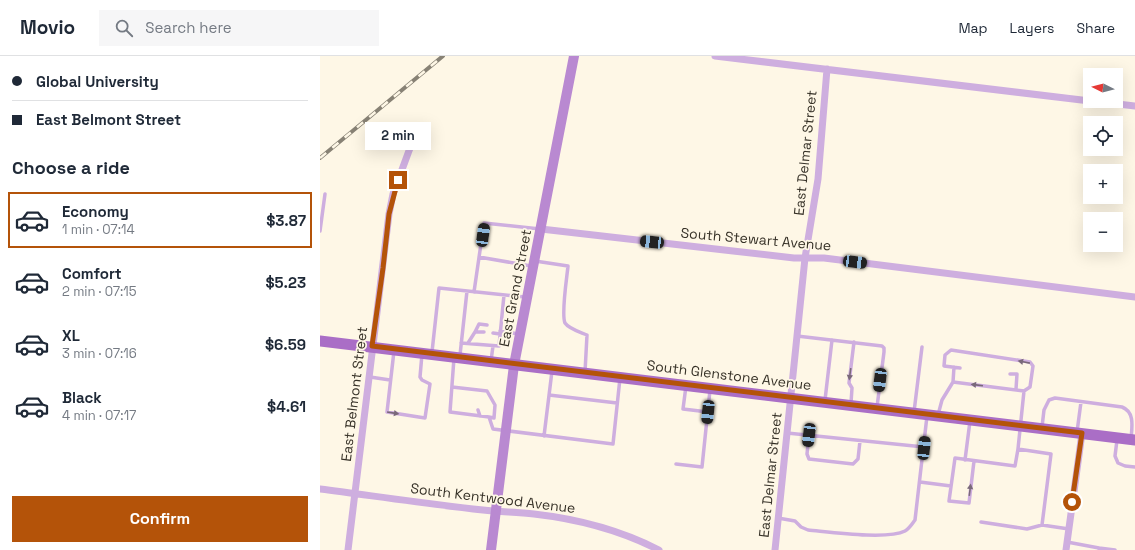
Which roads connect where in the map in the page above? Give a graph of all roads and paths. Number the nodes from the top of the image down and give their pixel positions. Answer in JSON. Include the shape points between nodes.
{"nodes":[{"id":1,"x":574,"y":56,"type":"edge"},
{"id":2,"x":715,"y":56,"type":"edge"},
{"id":3,"x":827,"y":69,"type":"junction"},
{"id":4,"x":1083,"y":100,"type":"edge"},
{"id":5,"x":1123,"y":105,"type":"edge"},
{"id":6,"x":1135,"y":106,"type":"edge"},
{"id":7,"x":410,"y":148,"type":"dead end"},
{"id":8,"x":325,"y":194,"type":"dead end"},
{"id":9,"x":541,"y":229,"type":"junction"},
{"id":10,"x":320,"y":231,"type":"edge"},
{"id":11,"x":479,"y":258,"type":"junction"},
{"id":12,"x":805,"y":258,"type":"junction"},
{"id":13,"x":534,"y":264,"type":"junction"},
{"id":14,"x":467,"y":291,"type":"junction"},
{"id":15,"x":474,"y":292,"type":"junction"},
{"id":16,"x":504,"y":295,"type":"junction"},
{"id":17,"x":526,"y":297,"type":"junction"},
{"id":18,"x":1135,"y":297,"type":"edge"},
{"id":19,"x":487,"y":325,"type":"dead end"},
{"id":20,"x":499,"y":330,"type":"junction"},
{"id":21,"x":475,"y":332,"type":"junction"},
{"id":22,"x":484,"y":332,"type":"dead end"},
{"id":23,"x":493,"y":333,"type":"dead end"},
{"id":24,"x":520,"y":334,"type":"junction"},
{"id":25,"x":796,"y":336,"type":"junction"},
{"id":26,"x":320,"y":340,"type":"edge"},
{"id":27,"x":832,"y":340,"type":"junction"},
{"id":28,"x":462,"y":342,"type":"junction"},
{"id":29,"x":854,"y":342,"type":"junction"},
{"id":30,"x":468,"y":343,"type":"junction"},
{"id":31,"x":372,"y":346,"type":"junction"},
{"id":32,"x":493,"y":346,"type":"junction"},
{"id":33,"x":922,"y":347,"type":"dead end"},
{"id":34,"x":394,"y":349,"type":"junction"},
{"id":35,"x":427,"y":354,"type":"junction"},
{"id":36,"x":457,"y":357,"type":"junction"},
{"id":37,"x":491,"y":362,"type":"junction"},
{"id":38,"x":514,"y":365,"type":"junction"},
{"id":39,"x":954,"y":367,"type":"junction"},
{"id":40,"x":960,"y":368,"type":"dead end"},
{"id":41,"x":552,"y":369,"type":"junction"},
{"id":42,"x":585,"y":373,"type":"junction"},
{"id":43,"x":1010,"y":374,"type":"dead end"},
{"id":44,"x":368,"y":377,"type":"junction"},
{"id":45,"x":620,"y":377,"type":"junction"},
{"id":46,"x":390,"y":380,"type":"junction"},
{"id":47,"x":953,"y":382,"type":"junction"},
{"id":48,"x":686,"y":385,"type":"junction"},
{"id":49,"x":452,"y":387,"type":"junction"},
{"id":50,"x":710,"y":388,"type":"junction"},
{"id":51,"x":1016,"y":390,"type":"junction"},
{"id":52,"x":1024,"y":391,"type":"junction"},
{"id":53,"x":549,"y":395,"type":"junction"},
{"id":54,"x":790,"y":398,"type":"junction"},
{"id":55,"x":825,"y":402,"type":"junction"},
{"id":56,"x":1081,"y":402,"type":"junction"},
{"id":57,"x":617,"y":403,"type":"junction"},
{"id":58,"x":850,"y":405,"type":"junction"},
{"id":59,"x":877,"y":408,"type":"junction"},
{"id":60,"x":478,"y":410,"type":"dead end"},
{"id":61,"x":708,"y":412,"type":"junction"},
{"id":62,"x":913,"y":413,"type":"junction"},
{"id":63,"x":933,"y":415,"type":"junction"},
{"id":64,"x":480,"y":416,"type":"junction"},
{"id":65,"x":489,"y":417,"type":"junction"},
{"id":66,"x":970,"y":420,"type":"junction"},
{"id":67,"x":1020,"y":426,"type":"junction"},
{"id":68,"x":1041,"y":428,"type":"junction"},
{"id":69,"x":506,"y":431,"type":"junction"},
{"id":70,"x":787,"y":433,"type":"junction"},
{"id":71,"x":1080,"y":433,"type":"junction"},
{"id":72,"x":809,"y":435,"type":"junction"},
{"id":73,"x":544,"y":436,"type":"junction"},
{"id":74,"x":1117,"y":438,"type":"junction"},
{"id":75,"x":1133,"y":440,"type":"edge"},
{"id":76,"x":860,"y":441,"type":"junction"},
{"id":77,"x":924,"y":448,"type":"junction"},
{"id":78,"x":1018,"y":449,"type":"junction"},
{"id":79,"x":965,"y":460,"type":"junction"},
{"id":80,"x":974,"y":461,"type":"junction"},
{"id":81,"x":676,"y":464,"type":"dead end"},
{"id":82,"x":1135,"y":467,"type":"edge"},
{"id":83,"x":920,"y":482,"type":"junction"},
{"id":84,"x":951,"y":486,"type":"junction"},
{"id":85,"x":320,"y":489,"type":"edge"},
{"id":86,"x":355,"y":493,"type":"junction"},
{"id":87,"x":496,"y":511,"type":"junction"},
{"id":88,"x":778,"y":518,"type":"junction"},
{"id":89,"x":981,"y":522,"type":"dead end"},
{"id":90,"x":1042,"y":525,"type":"junction"},
{"id":91,"x":1068,"y":529,"type":"junction"},
{"id":92,"x":1067,"y":542,"type":"junction"},
{"id":93,"x":1099,"y":549,"type":"edge"},
{"id":94,"x":348,"y":550,"type":"edge"},
{"id":95,"x":491,"y":550,"type":"edge"},
{"id":96,"x":659,"y":550,"type":"edge"},
{"id":97,"x":775,"y":550,"type":"edge"},
{"id":98,"x":1066,"y":550,"type":"edge"},
{"id":99,"x":1115,"y":550,"type":"edge"}],
"edges":[{"from":1,"to":9,"type":"main road","name":"East Grand Street"},
{"from":2,"to":3,"type":"street"},
{"from":3,"to":4,"type":"street"},
{"from":3,"to":12,"type":"street","name":"East Delmar Street","via":[[818,179]]},
{"from":5,"to":6,"type":"street"},
{"from":7,"to":31,"type":"street","name":"East Belmont Street","via":[[393,194],[389,214]]},
{"from":8,"to":10,"type":"lane"},
{"from":9,"to":11,"type":"lane","via":[[484,223]]},
{"from":9,"to":12,"type":"street","name":"South Stewart Avenue"},
{"from":9,"to":13,"type":"main road","name":"East Grand Street"},
{"from":11,"to":13,"type":"lane"},
{"from":11,"to":15,"type":"lane"},
{"from":12,"to":18,"type":"street","name":"South Stewart Avenue","via":[[824,258]]},
{"from":12,"to":25,"type":"street","name":"East Delmar Street"},
{"from":13,"to":17,"type":"main road","name":"East Grand Street"},
{"from":13,"to":42,"type":"lane","via":[[568,266],[563,315],[565,323],[587,335]]},
{"from":14,"to":15,"type":"lane"},
{"from":14,"to":28,"type":"lane"},
{"from":14,"to":35,"type":"lane","via":[[438,288]]},
{"from":15,"to":16,"type":"lane"},
{"from":16,"to":17,"type":"lane"},
{"from":16,"to":20,"type":"lane"},
{"from":17,"to":24,"type":"main road","name":"East Grand Street"},
{"from":19,"to":21,"type":"lane","via":[[479,324]]},
{"from":20,"to":23,"type":"lane"},
{"from":20,"to":24,"type":"lane"},
{"from":20,"to":32,"type":"lane","via":[[499,346]]},
{"from":21,"to":22,"type":"lane"},
{"from":21,"to":30,"type":"lane"},
{"from":24,"to":38,"type":"main road","name":"East Grand Street"},
{"from":25,"to":27,"type":"lane"},
{"from":25,"to":54,"type":"street","name":"East Delmar Street"},
{"from":26,"to":31,"type":"main road","name":"South Glenstone Avenue"},
{"from":27,"to":29,"type":"lane"},
{"from":27,"to":55,"type":"lane"},
{"from":28,"to":30,"type":"lane"},
{"from":28,"to":36,"type":"lane"},
{"from":29,"to":58,"type":"lane","one_way":true,"via":[[849,383],[852,388]]},
{"from":29,"to":59,"type":"lane","via":[[884,348]]},
{"from":30,"to":32,"type":"lane"},
{"from":31,"to":34,"type":"main road","name":"South Glenstone Avenue"},
{"from":31,"to":44,"type":"street","name":"East Belmont Street"},
{"from":32,"to":37,"type":"lane"},
{"from":33,"to":62,"type":"lane"},
{"from":34,"to":35,"type":"main road","name":"South Glenstone Avenue"},
{"from":34,"to":46,"type":"lane"},
{"from":35,"to":36,"type":"main road","name":"South Glenstone Avenue"},
{"from":46,"to":35,"type":"lane","one_way":true,"via":[[387,412],[425,418],[430,384],[420,376]]},
{"from":36,"to":37,"type":"main road","name":"South Glenstone Avenue"},
{"from":36,"to":49,"type":"lane"},
{"from":37,"to":38,"type":"main road","name":"South Glenstone Avenue"},
{"from":38,"to":41,"type":"main road","name":"South Glenstone Avenue"},
{"from":38,"to":69,"type":"main road","name":"East Grand Street"},
{"from":39,"to":40,"type":"lane"},
{"from":39,"to":47,"type":"lane"},
{"from":52,"to":39,"type":"lane","one_way":true,"via":[[1030,387],[1033,366],[1030,362],[951,350],[945,355],[944,366]]},
{"from":41,"to":42,"type":"main road","name":"South Glenstone Avenue"},
{"from":41,"to":53,"type":"lane"},
{"from":42,"to":45,"type":"main road","name":"South Glenstone Avenue"},
{"from":43,"to":51,"type":"lane","via":[[1017,374]]},
{"from":44,"to":46,"type":"lane"},
{"from":44,"to":86,"type":"street","name":"East Belmont Street"},
{"from":45,"to":48,"type":"main road","name":"South Glenstone Avenue"},
{"from":45,"to":57,"type":"lane"},
{"from":51,"to":47,"type":"lane","one_way":true},
{"from":47,"to":63,"type":"lane"},
{"from":48,"to":50,"type":"main road","name":"South Glenstone Avenue"},
{"from":48,"to":61,"type":"lane","via":[[683,409]]},
{"from":49,"to":64,"type":"lane","via":[[450,412]]},
{"from":49,"to":65,"type":"lane","via":[[487,391],[495,405],[494,418]]},
{"from":50,"to":54,"type":"main road","name":"South Glenstone Avenue"},
{"from":50,"to":61,"type":"lane"},
{"from":51,"to":52,"type":"lane"},
{"from":52,"to":67,"type":"lane"},
{"from":53,"to":57,"type":"lane"},
{"from":53,"to":73,"type":"lane"},
{"from":54,"to":55,"type":"main road","name":"South Glenstone Avenue"},
{"from":54,"to":70,"type":"street","name":"East Delmar Street"},
{"from":55,"to":58,"type":"main road","name":"South Glenstone Avenue"},
{"from":56,"to":68,"type":"lane","via":[[1055,398],[1049,400],[1044,410]]},
{"from":56,"to":71,"type":"lane"},
{"from":56,"to":75,"type":"lane","via":[[1128,409],[1131,413]]},
{"from":57,"to":73,"type":"lane","via":[[613,444]]},
{"from":58,"to":59,"type":"main road","name":"South Glenstone Avenue"},
{"from":59,"to":62,"type":"main road","name":"South Glenstone Avenue"},
{"from":60,"to":64,"type":"lane"},
{"from":61,"to":81,"type":"lane","via":[[702,467]]},
{"from":62,"to":63,"type":"main road","name":"South Glenstone Avenue"},
{"from":63,"to":66,"type":"main road","name":"South Glenstone Avenue"},
{"from":63,"to":77,"type":"lane"},
{"from":64,"to":65,"type":"lane"},
{"from":65,"to":69,"type":"lane","via":[[492,429]]},
{"from":66,"to":67,"type":"main road","name":"South Glenstone Avenue"},
{"from":66,"to":79,"type":"lane"},
{"from":67,"to":68,"type":"main road","name":"South Glenstone Avenue"},
{"from":67,"to":78,"type":"lane"},
{"from":68,"to":71,"type":"main road","name":"South Glenstone Avenue"},
{"from":69,"to":73,"type":"lane"},
{"from":69,"to":87,"type":"main road","name":"East Grand Street"},
{"from":70,"to":72,"type":"lane"},
{"from":70,"to":88,"type":"street","name":"East Delmar Street"},
{"from":71,"to":74,"type":"main road","name":"South Glenstone Avenue"},
{"from":71,"to":91,"type":"street"},
{"from":72,"to":76,"type":"lane"},
{"from":72,"to":76,"type":"lane","via":[[809,460],[853,464],[858,459]]},
{"from":74,"to":75,"type":"main road","name":"South Glenstone Avenue"},
{"from":74,"to":82,"type":"lane","via":[[1115,456],[1118,463]]},
{"from":76,"to":77,"type":"lane"},
{"from":77,"to":83,"type":"lane"},
{"from":78,"to":80,"type":"lane","via":[[1015,466]]},
{"from":78,"to":90,"type":"lane","via":[[1052,454]]},
{"from":79,"to":80,"type":"lane"},
{"from":79,"to":84,"type":"lane","via":[[955,458]]},
{"from":84,"to":80,"type":"lane","one_way":true,"via":[[949,501],[969,503]]},
{"from":83,"to":84,"type":"lane"},
{"from":83,"to":88,"type":"lane","via":[[915,520],[904,532],[886,536],[808,530],[795,520]]},
{"from":85,"to":86,"type":"street","name":"South Kentwood Avenue"},
{"from":86,"to":87,"type":"street","name":"South Kentwood Avenue"},
{"from":86,"to":94,"type":"street","name":"East Belmont Street"},
{"from":87,"to":95,"type":"main road","name":"East Grand Street"},
{"from":87,"to":96,"type":"street","name":"South Kentwood Avenue","via":[[587,523],[638,539]]},
{"from":88,"to":97,"type":"street","name":"East Delmar Street"},
{"from":89,"to":90,"type":"lane","via":[[1028,529]]},
{"from":90,"to":91,"type":"lane"},
{"from":91,"to":92,"type":"street"},
{"from":92,"to":93,"type":"lane"},
{"from":92,"to":98,"type":"street"},
{"from":93,"to":99,"type":"lane"}]}
